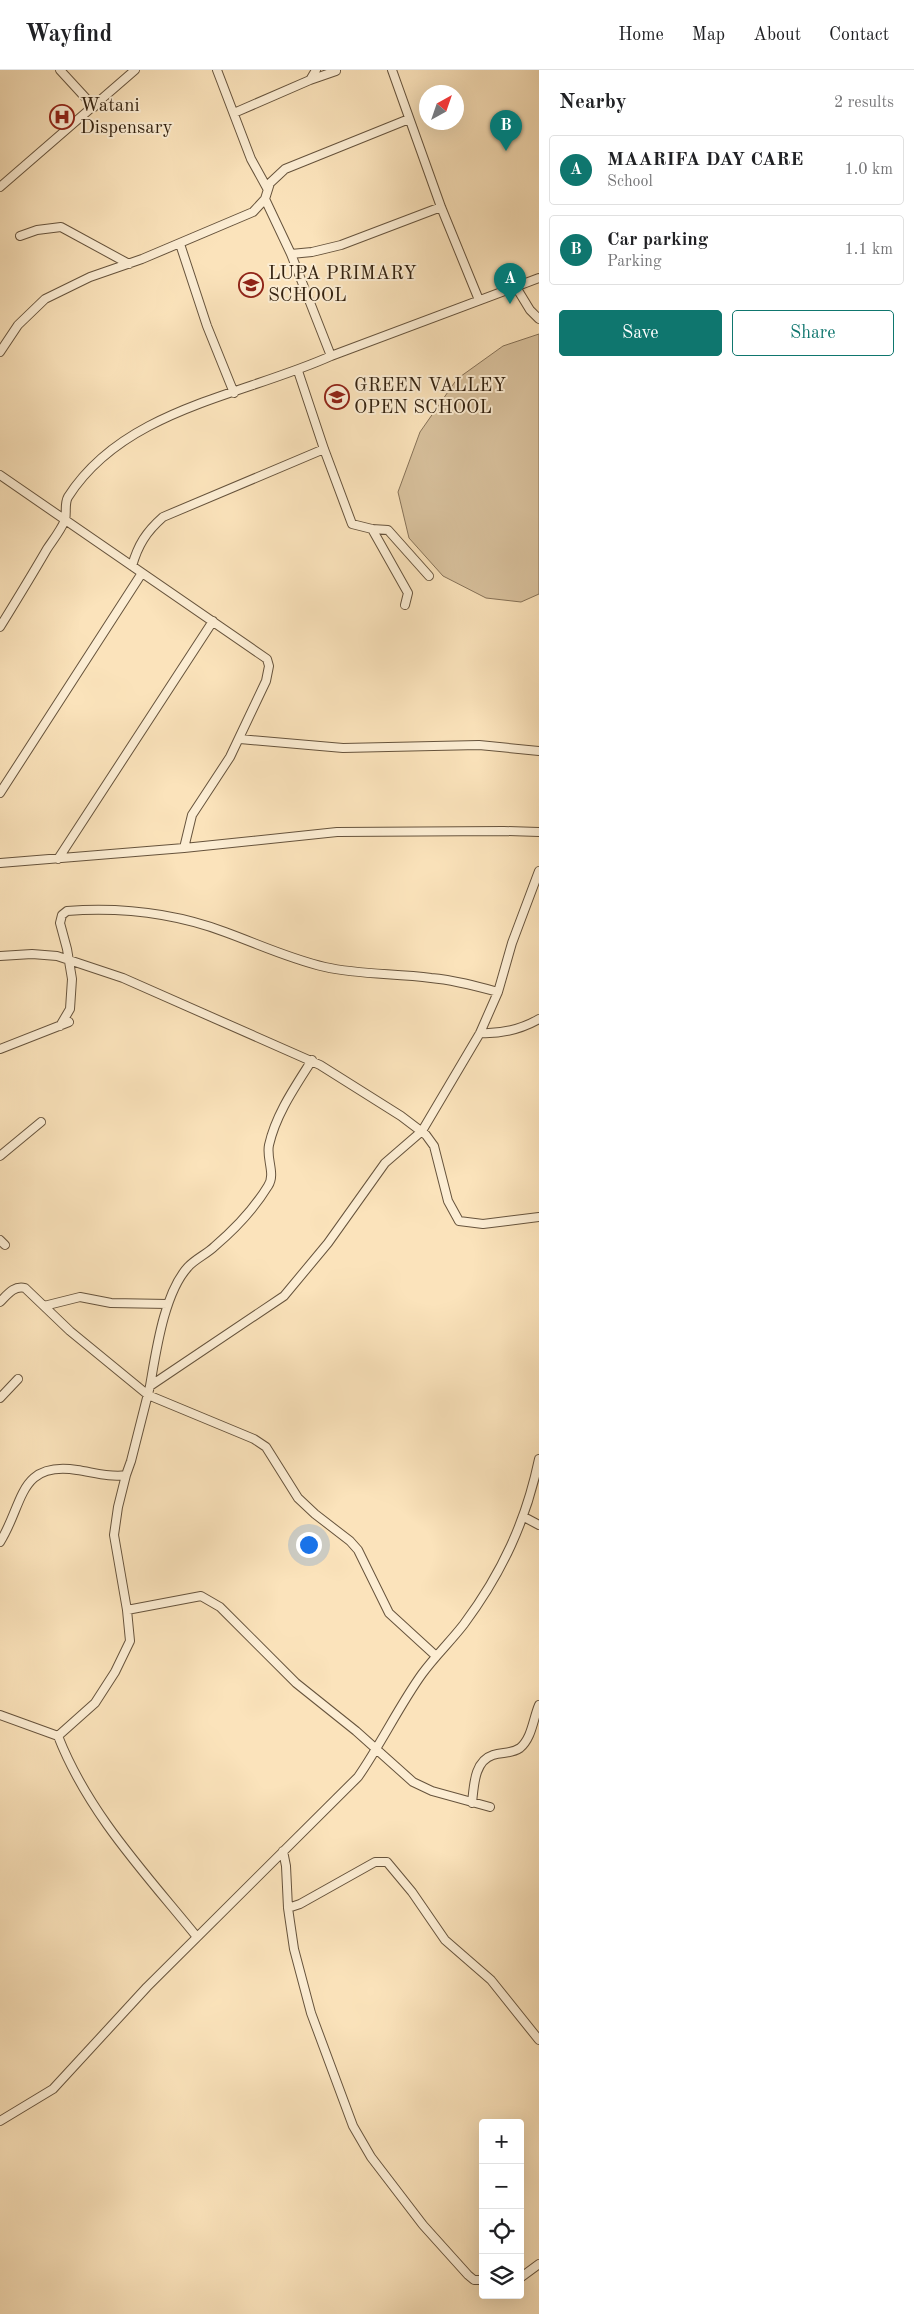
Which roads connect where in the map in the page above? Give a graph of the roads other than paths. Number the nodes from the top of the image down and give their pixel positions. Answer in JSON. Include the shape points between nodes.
{"nodes":[{"id":1,"x":60,"y":70,"type":"edge"},
{"id":2,"x":135,"y":70,"type":"edge"},
{"id":3,"x":217,"y":70,"type":"edge"},
{"id":4,"x":316,"y":70,"type":"edge"},
{"id":5,"x":322,"y":70,"type":"edge"},
{"id":6,"x":392,"y":70,"type":"edge"},
{"id":7,"x":338,"y":71,"type":"edge"},
{"id":8,"x":310,"y":80,"type":"junction"},
{"id":9,"x":94,"y":107,"type":"junction"},
{"id":10,"x":234,"y":113,"type":"junction"},
{"id":11,"x":409,"y":119,"type":"junction"},
{"id":12,"x":0,"y":188,"type":"edge"},
{"id":13,"x":267,"y":188,"type":"junction"},
{"id":14,"x":265,"y":199,"type":"junction"},
{"id":15,"x":441,"y":207,"type":"junction"},
{"id":16,"x":20,"y":236,"type":"dead end"},
{"id":17,"x":180,"y":244,"type":"junction"},
{"id":18,"x":291,"y":254,"type":"junction"},
{"id":19,"x":129,"y":264,"type":"junction"},
{"id":20,"x":539,"y":278,"type":"edge"},
{"id":21,"x":516,"y":287,"type":"junction"},
{"id":22,"x":479,"y":300,"type":"junction"},
{"id":23,"x":539,"y":319,"type":"edge"},
{"id":24,"x":0,"y":352,"type":"edge"},
{"id":25,"x":331,"y":356,"type":"junction"},
{"id":26,"x":298,"y":371,"type":"junction"},
{"id":27,"x":234,"y":393,"type":"junction"},
{"id":28,"x":324,"y":449,"type":"junction"},
{"id":29,"x":0,"y":475,"type":"edge"},
{"id":30,"x":64,"y":520,"type":"junction"},
{"id":31,"x":372,"y":529,"type":"junction"},
{"id":32,"x":132,"y":566,"type":"junction"},
{"id":33,"x":142,"y":572,"type":"junction"},
{"id":34,"x":429,"y":576,"type":"dead end"},
{"id":35,"x":405,"y":605,"type":"dead end"},
{"id":36,"x":213,"y":621,"type":"junction"},
{"id":37,"x":0,"y":627,"type":"edge"},
{"id":38,"x":240,"y":739,"type":"junction"},
{"id":39,"x":539,"y":751,"type":"edge"},
{"id":40,"x":0,"y":793,"type":"edge"},
{"id":41,"x":539,"y":832,"type":"edge"},
{"id":42,"x":184,"y":848,"type":"junction"},
{"id":43,"x":58,"y":858,"type":"junction"},
{"id":44,"x":0,"y":863,"type":"edge"},
{"id":45,"x":539,"y":871,"type":"edge"},
{"id":46,"x":0,"y":956,"type":"edge"},
{"id":47,"x":70,"y":960,"type":"junction"},
{"id":48,"x":498,"y":992,"type":"junction"},
{"id":49,"x":539,"y":1019,"type":"edge"},
{"id":50,"x":69,"y":1022,"type":"dead end"},
{"id":51,"x":60,"y":1026,"type":"junction"},
{"id":52,"x":480,"y":1033,"type":"junction"},
{"id":53,"x":0,"y":1049,"type":"edge"},
{"id":54,"x":312,"y":1060,"type":"junction"},
{"id":55,"x":41,"y":1122,"type":"dead end"},
{"id":56,"x":422,"y":1131,"type":"junction"},
{"id":57,"x":0,"y":1156,"type":"edge"},
{"id":58,"x":539,"y":1217,"type":"edge"},
{"id":59,"x":0,"y":1302,"type":"edge"},
{"id":60,"x":168,"y":1304,"type":"junction"},
{"id":61,"x":44,"y":1306,"type":"junction"},
{"id":62,"x":18,"y":1379,"type":"dead end"},
{"id":63,"x":150,"y":1386,"type":"junction"},
{"id":64,"x":148,"y":1395,"type":"junction"},
{"id":65,"x":0,"y":1398,"type":"edge"},
{"id":66,"x":539,"y":1459,"type":"edge"},
{"id":67,"x":126,"y":1475,"type":"junction"},
{"id":68,"x":524,"y":1517,"type":"junction"},
{"id":69,"x":539,"y":1525,"type":"edge"},
{"id":70,"x":0,"y":1542,"type":"edge"},
{"id":71,"x":127,"y":1610,"type":"junction"},
{"id":72,"x":436,"y":1656,"type":"junction"},
{"id":73,"x":539,"y":1705,"type":"edge"},
{"id":74,"x":0,"y":1715,"type":"edge"},
{"id":75,"x":58,"y":1736,"type":"junction"},
{"id":76,"x":377,"y":1750,"type":"junction"},
{"id":77,"x":472,"y":1803,"type":"junction"},
{"id":78,"x":490,"y":1808,"type":"dead end"},
{"id":79,"x":283,"y":1851,"type":"junction"},
{"id":80,"x":288,"y":1908,"type":"junction"},
{"id":81,"x":197,"y":1937,"type":"junction"},
{"id":82,"x":539,"y":2040,"type":"edge"},
{"id":83,"x":0,"y":2121,"type":"edge"},
{"id":84,"x":539,"y":2264,"type":"edge"},
{"id":85,"x":524,"y":2275,"type":"edge"},
{"id":86,"x":479,"y":2279,"type":"edge"}],
"edges":[{"from":1,"to":9,"type":"street"},
{"from":2,"to":9,"type":"street"},
{"from":3,"to":10,"type":"street"},
{"from":4,"to":8,"type":"street"},
{"from":5,"to":7,"type":"street"},
{"from":6,"to":11,"type":"street"},
{"from":7,"to":8,"type":"street"},
{"from":8,"to":10,"type":"street"},
{"from":9,"to":12,"type":"street"},
{"from":10,"to":13,"type":"street","via":[[251,159]]},
{"from":11,"to":13,"type":"street","via":[[286,169]]},
{"from":11,"to":15,"type":"street"},
{"from":13,"to":14,"type":"street"},
{"from":14,"to":17,"type":"street","via":[[253,212]]},
{"from":14,"to":18,"type":"street"},
{"from":15,"to":18,"type":"street","via":[[342,245]]},
{"from":15,"to":22,"type":"street"},
{"from":16,"to":19,"type":"street","via":[[61,227]]},
{"from":17,"to":19,"type":"street"},
{"from":17,"to":27,"type":"street","via":[[207,326]]},
{"from":18,"to":25,"type":"street"},
{"from":19,"to":24,"type":"street","via":[[90,277],[45,299],[18,325]]},
{"from":20,"to":21,"type":"street"},
{"from":21,"to":22,"type":"street"},
{"from":21,"to":23,"type":"street"},
{"from":22,"to":25,"type":"street"},
{"from":25,"to":26,"type":"street"},
{"from":26,"to":27,"type":"street"},
{"from":26,"to":28,"type":"street"},
{"from":27,"to":30,"type":"street","via":[[159,421],[116,446],[97,461],[67,499]]},
{"from":28,"to":31,"type":"street","via":[[352,524]]},
{"from":28,"to":32,"type":"street","via":[[163,517],[152,526],[135,552]]},
{"from":29,"to":30,"type":"street"},
{"from":30,"to":32,"type":"street"},
{"from":30,"to":37,"type":"street"},
{"from":31,"to":34,"type":"street","via":[[388,530]]},
{"from":31,"to":35,"type":"street","via":[[408,593]]},
{"from":32,"to":33,"type":"street"},
{"from":33,"to":36,"type":"street"},
{"from":33,"to":40,"type":"street"},
{"from":36,"to":38,"type":"street","via":[[267,659],[269,666],[266,681]]},
{"from":36,"to":43,"type":"street"},
{"from":38,"to":39,"type":"street","via":[[343,748],[479,745]]},
{"from":38,"to":42,"type":"street","via":[[192,815]]},
{"from":41,"to":42,"type":"street","via":[[337,832]]},
{"from":42,"to":43,"type":"street"},
{"from":43,"to":44,"type":"street"},
{"from":45,"to":48,"type":"street"},
{"from":46,"to":47,"type":"street","via":[[48,954]]},
{"from":47,"to":48,"type":"street","via":[[60,923],[62,915],[67,911],[114,909],[170,917],[223,931],[289,957],[328,968],[460,982]]},
{"from":47,"to":51,"type":"street","via":[[70,1010]]},
{"from":47,"to":54,"type":"street","via":[[123,978]]},
{"from":48,"to":52,"type":"street"},
{"from":49,"to":52,"type":"street","via":[[512,1031]]},
{"from":50,"to":51,"type":"street"},
{"from":51,"to":53,"type":"street"},
{"from":52,"to":56,"type":"street"},
{"from":54,"to":56,"type":"street"},
{"from":54,"to":60,"type":"street","via":[[286,1102],[271,1137],[268,1148],[269,1185],[245,1217],[187,1268]]},
{"from":55,"to":57,"type":"street"},
{"from":56,"to":58,"type":"street","via":[[434,1146],[448,1201],[459,1220],[483,1224]]},
{"from":56,"to":63,"type":"street","via":[[385,1163],[328,1243],[284,1296]]},
{"from":59,"to":61,"type":"street","via":[[21,1287]]},
{"from":60,"to":61,"type":"street","via":[[111,1303],[80,1297]]},
{"from":60,"to":63,"type":"street"},
{"from":61,"to":64,"type":"street"},
{"from":62,"to":65,"type":"street"},
{"from":63,"to":64,"type":"street"},
{"from":64,"to":67,"type":"street"},
{"from":64,"to":72,"type":"street","via":[[266,1447],[298,1498],[354,1545],[388,1613]]},
{"from":66,"to":68,"type":"street"},
{"from":67,"to":70,"type":"street","via":[[66,1468],[38,1474],[25,1489]]},
{"from":67,"to":71,"type":"street","via":[[114,1535]]},
{"from":68,"to":69,"type":"street"},
{"from":68,"to":72,"type":"street","via":[[480,1601]]},
{"from":71,"to":75,"type":"street","via":[[130,1641],[116,1672],[95,1703]]},
{"from":71,"to":76,"type":"street","via":[[205,1597],[296,1683]]},
{"from":72,"to":76,"type":"street","via":[[412,1689]]},
{"from":73,"to":77,"type":"street","via":[[524,1743],[510,1753],[492,1755],[481,1765],[474,1781]]},
{"from":74,"to":75,"type":"street"},
{"from":75,"to":81,"type":"street","via":[[76,1776],[119,1843]]},
{"from":76,"to":77,"type":"street","via":[[417,1785]]},
{"from":76,"to":79,"type":"street","via":[[358,1777]]},
{"from":77,"to":78,"type":"street"},
{"from":79,"to":80,"type":"street"},
{"from":79,"to":81,"type":"street"},
{"from":80,"to":82,"type":"street","via":[[376,1862],[387,1862],[445,1940],[491,1980]]},
{"from":80,"to":86,"type":"street","via":[[294,1948],[311,2013],[358,2134],[371,2157],[447,2254],[471,2278]]},
{"from":81,"to":83,"type":"street","via":[[53,2089]]},
{"from":84,"to":85,"type":"street"}]}
